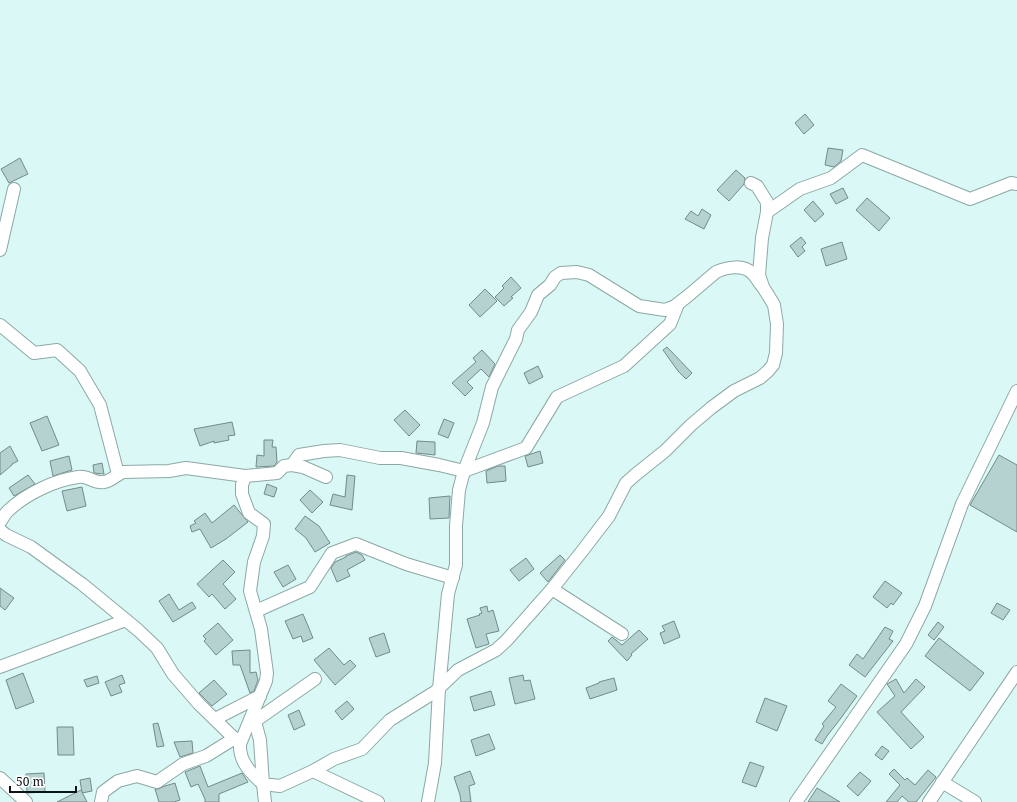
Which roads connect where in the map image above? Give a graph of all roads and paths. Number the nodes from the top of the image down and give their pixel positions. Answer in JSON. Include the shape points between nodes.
{"nodes":[{"id":1,"x":751,"y":182,"type":"dead end"},
{"id":2,"x":1017,"y":184,"type":"edge"},
{"id":3,"x":14,"y":189,"type":"dead end"},
{"id":4,"x":767,"y":212,"type":"junction"},
{"id":5,"x":0,"y":250,"type":"edge"},
{"id":6,"x":763,"y":287,"type":"junction"},
{"id":7,"x":678,"y":304,"type":"junction"},
{"id":8,"x":0,"y":325,"type":"edge"},
{"id":9,"x":1017,"y":391,"type":"edge"},
{"id":10,"x":292,"y":465,"type":"junction"},
{"id":11,"x":464,"y":471,"type":"junction"},
{"id":12,"x":118,"y":474,"type":"junction"},
{"id":13,"x":245,"y":476,"type":"junction"},
{"id":14,"x":326,"y":477,"type":"dead end"},
{"id":15,"x":0,"y":522,"type":"edge"},
{"id":16,"x":0,"y":530,"type":"edge"},
{"id":17,"x":453,"y":578,"type":"junction"},
{"id":18,"x":552,"y":589,"type":"junction"},
{"id":19,"x":256,"y":611,"type":"junction"},
{"id":20,"x":126,"y":620,"type":"junction"},
{"id":21,"x":622,"y":634,"type":"dead end"},
{"id":22,"x":0,"y":667,"type":"edge"},
{"id":23,"x":1017,"y":672,"type":"edge"},
{"id":24,"x":315,"y":679,"type":"dead end"},
{"id":25,"x":439,"y":689,"type":"junction"},
{"id":26,"x":260,"y":696,"type":"junction"},
{"id":27,"x":254,"y":717,"type":"junction"},
{"id":28,"x":215,"y":719,"type":"junction"},
{"id":29,"x":237,"y":741,"type":"junction"},
{"id":30,"x":313,"y":771,"type":"junction"},
{"id":31,"x":0,"y":778,"type":"edge"},
{"id":32,"x":942,"y":782,"type":"junction"},
{"id":33,"x":263,"y":784,"type":"junction"},
{"id":34,"x":26,"y":802,"type":"edge"},
{"id":35,"x":101,"y":802,"type":"edge"},
{"id":36,"x":265,"y":802,"type":"edge"},
{"id":37,"x":378,"y":802,"type":"edge"},
{"id":38,"x":428,"y":802,"type":"edge"},
{"id":39,"x":796,"y":802,"type":"edge"},
{"id":40,"x":929,"y":802,"type":"edge"},
{"id":41,"x":975,"y":802,"type":"edge"}],
"edges":[{"from":1,"to":4,"type":"street","via":[[763,193],[767,202]]},
{"from":2,"to":4,"type":"street","via":[[1011,183],[970,198],[862,155],[831,178],[800,189]]},
{"from":3,"to":5,"type":"street"},
{"from":4,"to":6,"type":"street","via":[[759,265]]},
{"from":6,"to":7,"type":"street","via":[[748,270],[724,269],[716,272]]},
{"from":6,"to":18,"type":"street","via":[[776,311],[776,353],[773,365],[760,378],[734,391],[711,408],[626,483],[609,516]]},
{"from":7,"to":11,"type":"street","via":[[670,324],[624,366],[557,397],[526,448]]},
{"from":7,"to":11,"type":"street","via":[[665,310],[645,308],[589,275],[567,272],[555,277],[538,295],[531,312],[518,330],[492,387],[483,423]]},
{"from":8,"to":12,"type":"street","via":[[34,353],[57,350],[80,371],[100,405]]},
{"from":9,"to":39,"type":"street","via":[[962,504],[925,606],[906,644]]},
{"from":10,"to":11,"type":"street","via":[[299,455],[340,450],[380,458],[401,458],[439,464]]},
{"from":10,"to":13,"type":"street","via":[[284,466],[277,473]]},
{"from":10,"to":14,"type":"street"},
{"from":11,"to":17,"type":"street","via":[[459,490],[456,565]]},
{"from":12,"to":13,"type":"street","via":[[186,468]]},
{"from":12,"to":15,"type":"street","via":[[106,482],[99,483],[78,476],[47,485],[27,496],[8,511]]},
{"from":13,"to":19,"type":"street","via":[[242,494],[249,513],[264,524],[263,536],[254,562],[250,591]]},
{"from":16,"to":20,"type":"street","via":[[82,584]]},
{"from":17,"to":19,"type":"street","via":[[406,564],[356,544],[332,553],[310,587]]},
{"from":17,"to":25,"type":"street","via":[[448,594]]},
{"from":18,"to":21,"type":"street"},
{"from":18,"to":25,"type":"street","via":[[496,650],[458,670]]},
{"from":19,"to":26,"type":"street","via":[[261,629],[266,672],[266,681]]},
{"from":20,"to":22,"type":"street"},
{"from":20,"to":28,"type":"street","via":[[157,648],[173,674]]},
{"from":23,"to":32,"type":"street"},
{"from":24,"to":27,"type":"street"},
{"from":25,"to":30,"type":"street","via":[[390,720],[362,749],[334,759]]},
{"from":25,"to":38,"type":"street","via":[[435,763]]},
{"from":26,"to":27,"type":"street"},
{"from":26,"to":28,"type":"street"},
{"from":27,"to":29,"type":"street"},
{"from":27,"to":33,"type":"street","via":[[260,740]]},
{"from":28,"to":29,"type":"street"},
{"from":29,"to":33,"type":"street","via":[[250,772]]},
{"from":29,"to":35,"type":"street","via":[[183,764],[158,782],[137,776],[118,781],[103,792]]},
{"from":30,"to":33,"type":"street","via":[[280,786]]},
{"from":30,"to":37,"type":"street"},
{"from":31,"to":34,"type":"street"},
{"from":32,"to":40,"type":"street"},
{"from":32,"to":41,"type":"street"},
{"from":33,"to":36,"type":"street"}]}
